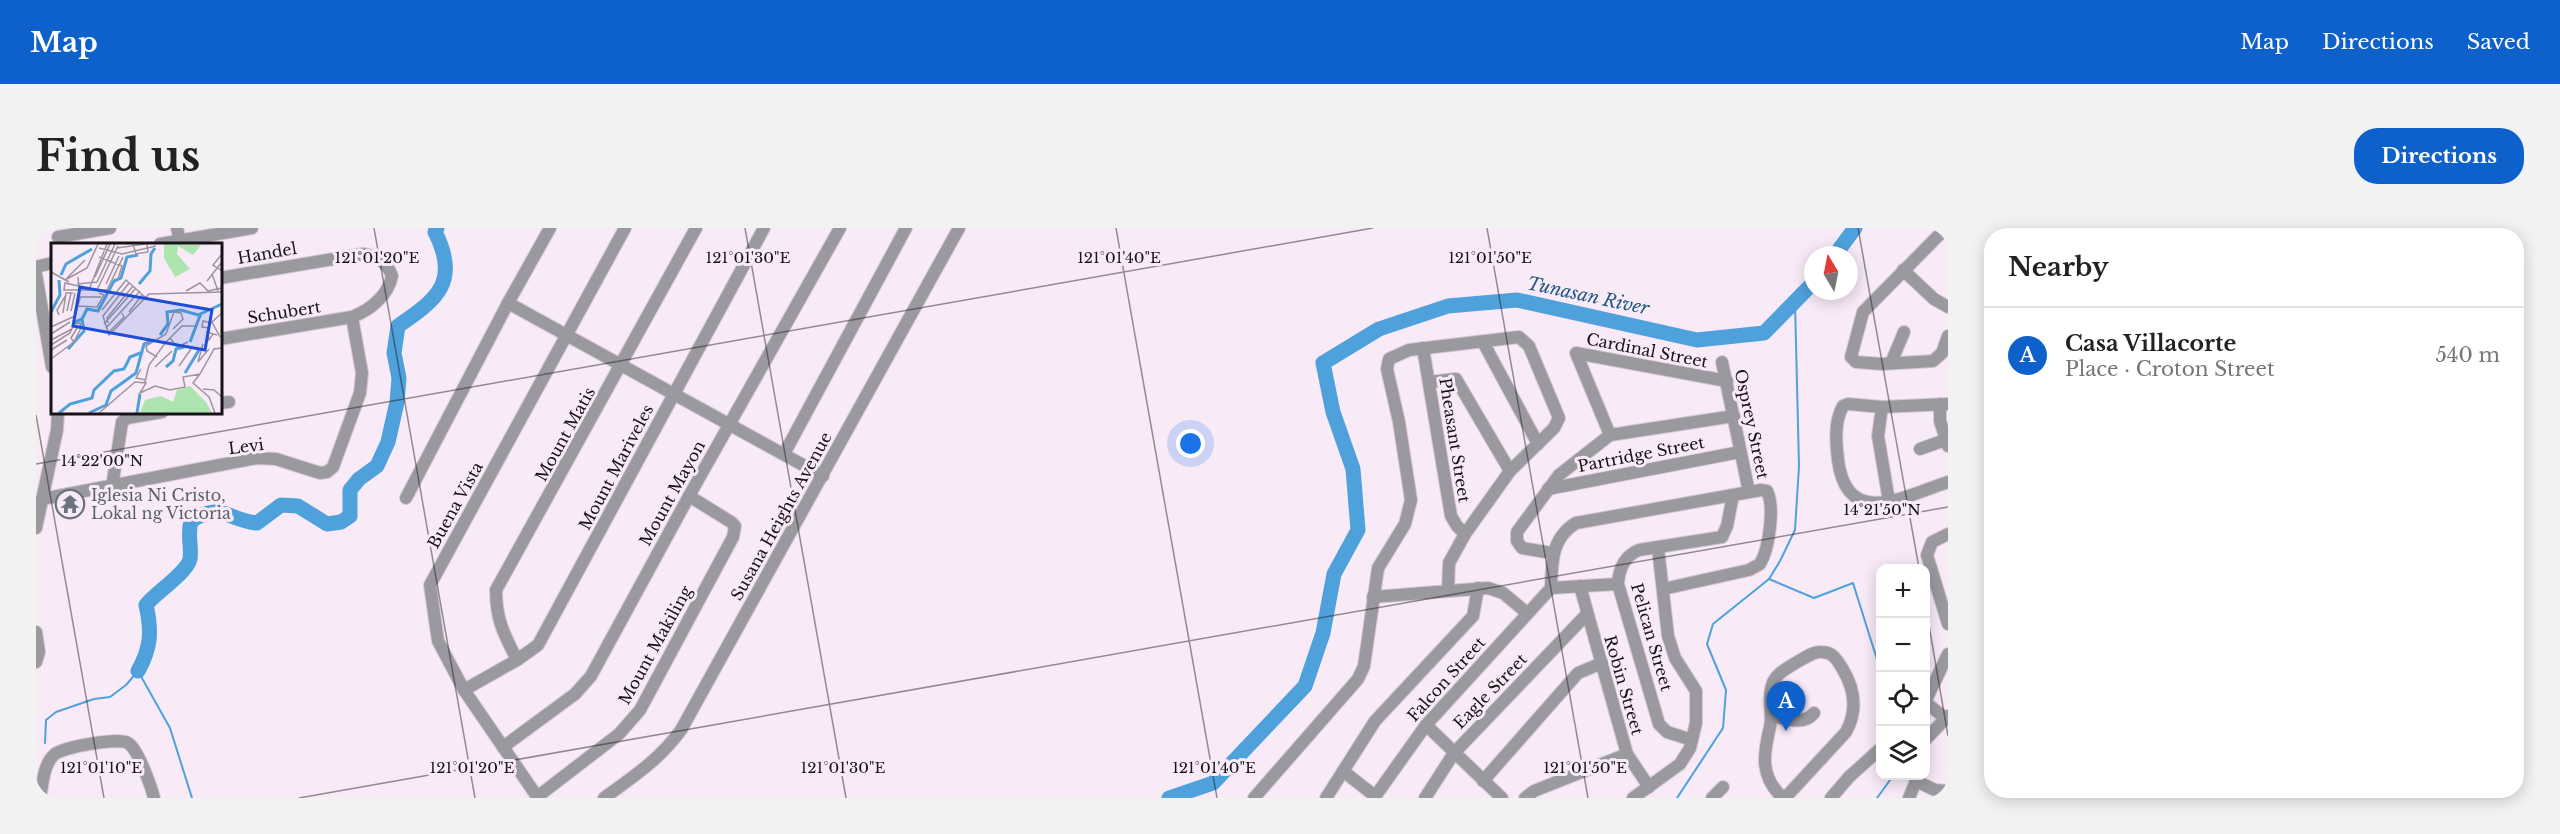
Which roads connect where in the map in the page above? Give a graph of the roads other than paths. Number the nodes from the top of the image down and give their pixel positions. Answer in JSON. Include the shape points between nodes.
{"nodes":[{"id":1,"x":111,"y":228,"type":"edge"},
{"id":2,"x":177,"y":228,"type":"edge"},
{"id":3,"x":252,"y":228,"type":"edge"},
{"id":4,"x":550,"y":228,"type":"edge"},
{"id":5,"x":625,"y":228,"type":"edge"},
{"id":6,"x":696,"y":228,"type":"edge"},
{"id":7,"x":764,"y":228,"type":"edge"},
{"id":8,"x":840,"y":228,"type":"edge"},
{"id":9,"x":906,"y":228,"type":"edge"},
{"id":10,"x":959,"y":228,"type":"edge"},
{"id":11,"x":1948,"y":230,"type":"edge"},
{"id":12,"x":58,"y":237,"type":"dead end"},
{"id":13,"x":180,"y":241,"type":"junction"},
{"id":14,"x":167,"y":243,"type":"edge"},
{"id":15,"x":51,"y":263,"type":"edge"},
{"id":16,"x":36,"y":267,"type":"edge"},
{"id":17,"x":1903,"y":270,"type":"junction"},
{"id":18,"x":36,"y":274,"type":"edge"},
{"id":19,"x":222,"y":278,"type":"edge"},
{"id":20,"x":508,"y":303,"type":"junction"},
{"id":21,"x":1948,"y":307,"type":"edge"},
{"id":22,"x":43,"y":309,"type":"edge"},
{"id":23,"x":352,"y":317,"type":"junction"},
{"id":24,"x":1904,"y":332,"type":"dead end"},
{"id":25,"x":568,"y":336,"type":"junction"},
{"id":26,"x":1948,"y":336,"type":"edge"},
{"id":27,"x":222,"y":339,"type":"edge"},
{"id":28,"x":1483,"y":342,"type":"junction"},
{"id":29,"x":1423,"y":348,"type":"junction"},
{"id":30,"x":51,"y":360,"type":"edge"},
{"id":31,"x":1722,"y":362,"type":"dead end"},
{"id":32,"x":1891,"y":363,"type":"junction"},
{"id":33,"x":621,"y":367,"type":"junction"},
{"id":34,"x":1429,"y":381,"type":"junction"},
{"id":35,"x":1727,"y":381,"type":"junction"},
{"id":36,"x":674,"y":394,"type":"junction"},
{"id":37,"x":1944,"y":404,"type":"edge"},
{"id":38,"x":1882,"y":407,"type":"junction"},
{"id":39,"x":58,"y":414,"type":"edge"},
{"id":40,"x":150,"y":414,"type":"edge"},
{"id":41,"x":1734,"y":416,"type":"junction"},
{"id":42,"x":729,"y":425,"type":"junction"},
{"id":43,"x":1610,"y":435,"type":"junction"},
{"id":44,"x":1947,"y":443,"type":"edge"},
{"id":45,"x":1538,"y":444,"type":"junction"},
{"id":46,"x":1920,"y":449,"type":"dead end"},
{"id":47,"x":1740,"y":452,"type":"junction"},
{"id":48,"x":784,"y":454,"type":"junction"},
{"id":49,"x":1510,"y":471,"type":"junction"},
{"id":50,"x":823,"y":476,"type":"junction"},
{"id":51,"x":1948,"y":482,"type":"edge"},
{"id":52,"x":112,"y":488,"type":"junction"},
{"id":53,"x":1548,"y":489,"type":"junction"},
{"id":54,"x":1749,"y":492,"type":"junction"},
{"id":55,"x":1733,"y":495,"type":"junction"},
{"id":56,"x":689,"y":496,"type":"junction"},
{"id":57,"x":406,"y":498,"type":"dead end"},
{"id":58,"x":42,"y":499,"type":"junction"},
{"id":59,"x":1889,"y":501,"type":"junction"},
{"id":60,"x":36,"y":528,"type":"edge"},
{"id":61,"x":1465,"y":534,"type":"junction"},
{"id":62,"x":1948,"y":534,"type":"edge"},
{"id":63,"x":1658,"y":548,"type":"junction"},
{"id":64,"x":1552,"y":553,"type":"junction"},
{"id":65,"x":1618,"y":584,"type":"junction"},
{"id":66,"x":1580,"y":586,"type":"junction"},
{"id":67,"x":1478,"y":588,"type":"junction"},
{"id":68,"x":1551,"y":588,"type":"junction"},
{"id":69,"x":1663,"y":589,"type":"junction"},
{"id":70,"x":1448,"y":590,"type":"junction"},
{"id":71,"x":1373,"y":597,"type":"junction"},
{"id":72,"x":1527,"y":613,"type":"junction"},
{"id":73,"x":1587,"y":614,"type":"junction"},
{"id":74,"x":1948,"y":624,"type":"edge"},
{"id":75,"x":36,"y":632,"type":"edge"},
{"id":76,"x":1948,"y":654,"type":"edge"},
{"id":77,"x":37,"y":656,"type":"edge"},
{"id":78,"x":517,"y":660,"type":"junction"},
{"id":79,"x":1602,"y":663,"type":"junction"},
{"id":80,"x":464,"y":690,"type":"junction"},
{"id":81,"x":1930,"y":692,"type":"edge"},
{"id":82,"x":1930,"y":704,"type":"edge"},
{"id":83,"x":1814,"y":713,"type":"dead end"},
{"id":84,"x":1772,"y":716,"type":"junction"},
{"id":85,"x":1947,"y":718,"type":"edge"},
{"id":86,"x":1426,"y":725,"type":"junction"},
{"id":87,"x":1930,"y":735,"type":"edge"},
{"id":88,"x":1692,"y":740,"type":"junction"},
{"id":89,"x":503,"y":747,"type":"junction"},
{"id":90,"x":1454,"y":753,"type":"junction"},
{"id":91,"x":1876,"y":753,"type":"edge"},
{"id":92,"x":1627,"y":754,"type":"junction"},
{"id":93,"x":41,"y":768,"type":"edge"},
{"id":94,"x":1343,"y":771,"type":"junction"},
{"id":95,"x":1916,"y":780,"type":"edge"},
{"id":96,"x":1920,"y":780,"type":"edge"},
{"id":97,"x":1484,"y":781,"type":"junction"},
{"id":98,"x":1649,"y":787,"type":"junction"},
{"id":99,"x":1722,"y":787,"type":"dead end"},
{"id":100,"x":1947,"y":791,"type":"edge"},
{"id":101,"x":1374,"y":797,"type":"edge"},
{"id":102,"x":42,"y":798,"type":"edge"},
{"id":103,"x":154,"y":798,"type":"edge"},
{"id":104,"x":537,"y":798,"type":"edge"},
{"id":105,"x":604,"y":798,"type":"edge"},
{"id":106,"x":1254,"y":798,"type":"edge"},
{"id":107,"x":1326,"y":798,"type":"edge"},
{"id":108,"x":1425,"y":798,"type":"edge"},
{"id":109,"x":1502,"y":798,"type":"edge"},
{"id":110,"x":1525,"y":798,"type":"edge"},
{"id":111,"x":1634,"y":798,"type":"edge"},
{"id":112,"x":1712,"y":798,"type":"edge"},
{"id":113,"x":1784,"y":798,"type":"edge"},
{"id":114,"x":1831,"y":798,"type":"edge"},
{"id":115,"x":1909,"y":798,"type":"edge"}],
"edges":[{"from":1,"to":12,"type":"street"},
{"from":2,"to":13,"type":"street"},
{"from":3,"to":13,"type":"street"},
{"from":4,"to":20,"type":"street"},
{"from":5,"to":25,"type":"street","name":"Buena Vista"},
{"from":6,"to":33,"type":"street","name":"Mount Matis"},
{"from":7,"to":36,"type":"street","name":"Mount Mariveles"},
{"from":8,"to":42,"type":"street","name":"Mount Mayon"},
{"from":9,"to":48,"type":"street"},
{"from":10,"to":50,"type":"street","name":"Susana Heights Avenue"},
{"from":11,"to":17,"type":"street"},
{"from":13,"to":14,"type":"street"},
{"from":15,"to":16,"type":"street"},
{"from":17,"to":21,"type":"street"},
{"from":17,"to":32,"type":"street","via":[[1863,312],[1850,353],[1856,362]]},
{"from":18,"to":22,"type":"street"},
{"from":19,"to":23,"type":"street","name":"Handel","via":[[371,255],[389,268],[390,285],[363,313]]},
{"from":20,"to":25,"type":"street"},
{"from":20,"to":57,"type":"street"},
{"from":22,"to":30,"type":"street"},
{"from":23,"to":27,"type":"street","name":"Schubert"},
{"from":23,"to":52,"type":"street","name":"Levi","via":[[362,373],[360,393],[333,467],[327,472],[257,458]]},
{"from":24,"to":32,"type":"street"},
{"from":25,"to":33,"type":"street"},
{"from":25,"to":80,"type":"street","name":"Buena Vista","via":[[430,585],[438,641]]},
{"from":26,"to":32,"type":"street","via":[[1942,353],[1934,361]]},
{"from":28,"to":29,"type":"street"},
{"from":28,"to":45,"type":"street"},
{"from":28,"to":45,"type":"street","via":[[1519,338],[1526,341],[1559,418]]},
{"from":29,"to":34,"type":"street","name":"Pheasant Street"},
{"from":29,"to":71,"type":"street","via":[[1389,358],[1387,369],[1411,500],[1405,524],[1378,568]]},
{"from":31,"to":35,"type":"street","name":"Osprey Street"},
{"from":33,"to":36,"type":"street"},
{"from":33,"to":78,"type":"street","name":"Mount Matis","via":[[496,590],[501,630]]},
{"from":34,"to":49,"type":"street","via":[[1456,379]]},
{"from":34,"to":61,"type":"street","name":"Pheasant Street","via":[[1451,516]]},
{"from":35,"to":41,"type":"street","name":"Osprey Street"},
{"from":35,"to":43,"type":"street","name":"Cardinal Street","via":[[1576,353]]},
{"from":36,"to":42,"type":"street"},
{"from":36,"to":78,"type":"street","name":"Mount Mariveles","via":[[543,638]]},
{"from":37,"to":38,"type":"street"},
{"from":37,"to":44,"type":"street","via":[[1940,421]]},
{"from":38,"to":59,"type":"street","via":[[1878,436]]},
{"from":38,"to":59,"type":"street","via":[[1843,406],[1838,415],[1838,463],[1847,490],[1867,503]]},
{"from":39,"to":58,"type":"street"},
{"from":40,"to":52,"type":"street","via":[[122,422]]},
{"from":41,"to":43,"type":"street"},
{"from":41,"to":47,"type":"street","name":"Osprey Street"},
{"from":42,"to":48,"type":"street"},
{"from":42,"to":56,"type":"street","name":"Mount Mayon"},
{"from":43,"to":53,"type":"street","via":[[1559,475]]},
{"from":44,"to":46,"type":"street"},
{"from":45,"to":49,"type":"street"},
{"from":47,"to":53,"type":"street","name":"Partridge Street"},
{"from":47,"to":54,"type":"street","name":"Osprey Street"},
{"from":48,"to":50,"type":"street"},
{"from":49,"to":61,"type":"street"},
{"from":50,"to":105,"type":"street","name":"Susana Heights Avenue","via":[[681,730],[654,762]]},
{"from":51,"to":59,"type":"street"},
{"from":52,"to":58,"type":"street","name":"Levi"},
{"from":53,"to":64,"type":"street","via":[[1517,532],[1517,541],[1522,548]]},
{"from":54,"to":55,"type":"street"},
{"from":54,"to":69,"type":"street","via":[[1767,491],[1770,497],[1770,529],[1760,564],[1749,570]]},
{"from":55,"to":63,"type":"street","name":"Pelican Street","via":[[1722,537]]},
{"from":55,"to":64,"type":"street","via":[[1576,523]]},
{"from":56,"to":89,"type":"street","name":"Mount Mayon","via":[[591,676],[575,694]]},
{"from":56,"to":104,"type":"street","name":"Mount Makiling","via":[[731,522],[735,526],[733,537],[635,716],[619,734]]},
{"from":58,"to":60,"type":"street"},
{"from":61,"to":70,"type":"street","via":[[1449,563]]},
{"from":62,"to":74,"type":"street","via":[[1932,542],[1927,555]]},
{"from":63,"to":65,"type":"street","name":"Pelican Street","via":[[1630,554]]},
{"from":63,"to":69,"type":"street"},
{"from":64,"to":68,"type":"street"},
{"from":65,"to":66,"type":"street"},
{"from":65,"to":88,"type":"street","name":"Pelican Street","via":[[1659,724],[1667,732]]},
{"from":66,"to":68,"type":"street"},
{"from":66,"to":73,"type":"street","name":"Robin Street"},
{"from":67,"to":70,"type":"street"},
{"from":67,"to":72,"type":"street","via":[[1496,590]]},
{"from":67,"to":94,"type":"street","via":[[1472,618],[1375,721]]},
{"from":68,"to":72,"type":"street","name":"Falcon Street"},
{"from":69,"to":88,"type":"street","via":[[1670,647],[1696,691]]},
{"from":70,"to":71,"type":"street"},
{"from":71,"to":106,"type":"street","via":[[1368,649],[1358,680]]},
{"from":72,"to":86,"type":"street","name":"Falcon Street"},
{"from":73,"to":79,"type":"street","name":"Robin Street"},
{"from":73,"to":90,"type":"street","name":"Eagle Street"},
{"from":75,"to":77,"type":"street"},
{"from":76,"to":81,"type":"street"},
{"from":78,"to":80,"type":"street","name":"Mount Mariveles"},
{"from":79,"to":92,"type":"street","name":"Robin Street"},
{"from":79,"to":97,"type":"street","via":[[1578,673]]},
{"from":80,"to":89,"type":"street","name":"Buena Vista"},
{"from":82,"to":85,"type":"street"},
{"from":83,"to":84,"type":"street","via":[[1803,721]]},
{"from":84,"to":113,"type":"street","via":[[1764,762],[1769,783]]},
{"from":84,"to":113,"type":"street","via":[[1772,687],[1780,673],[1813,653],[1826,652],[1837,659],[1852,687],[1851,723]]},
{"from":85,"to":87,"type":"street"},
{"from":86,"to":90,"type":"street"},
{"from":86,"to":101,"type":"street","name":"Falcon Street"},
{"from":88,"to":98,"type":"street","via":[[1680,764]]},
{"from":89,"to":104,"type":"street","name":"Buena Vista"},
{"from":90,"to":97,"type":"street"},
{"from":90,"to":108,"type":"street","name":"Eagle Street"},
{"from":91,"to":114,"type":"street"},
{"from":92,"to":98,"type":"street","name":"Robin Street"},
{"from":92,"to":110,"type":"street"},
{"from":93,"to":102,"type":"street"},
{"from":93,"to":103,"type":"street","via":[[55,754],[67,749],[125,741],[134,748]]},
{"from":94,"to":101,"type":"street"},
{"from":94,"to":107,"type":"street"},
{"from":95,"to":115,"type":"street"},
{"from":96,"to":100,"type":"street","via":[[1935,790]]},
{"from":97,"to":109,"type":"street"},
{"from":98,"to":111,"type":"street"},
{"from":99,"to":112,"type":"street"}]}
